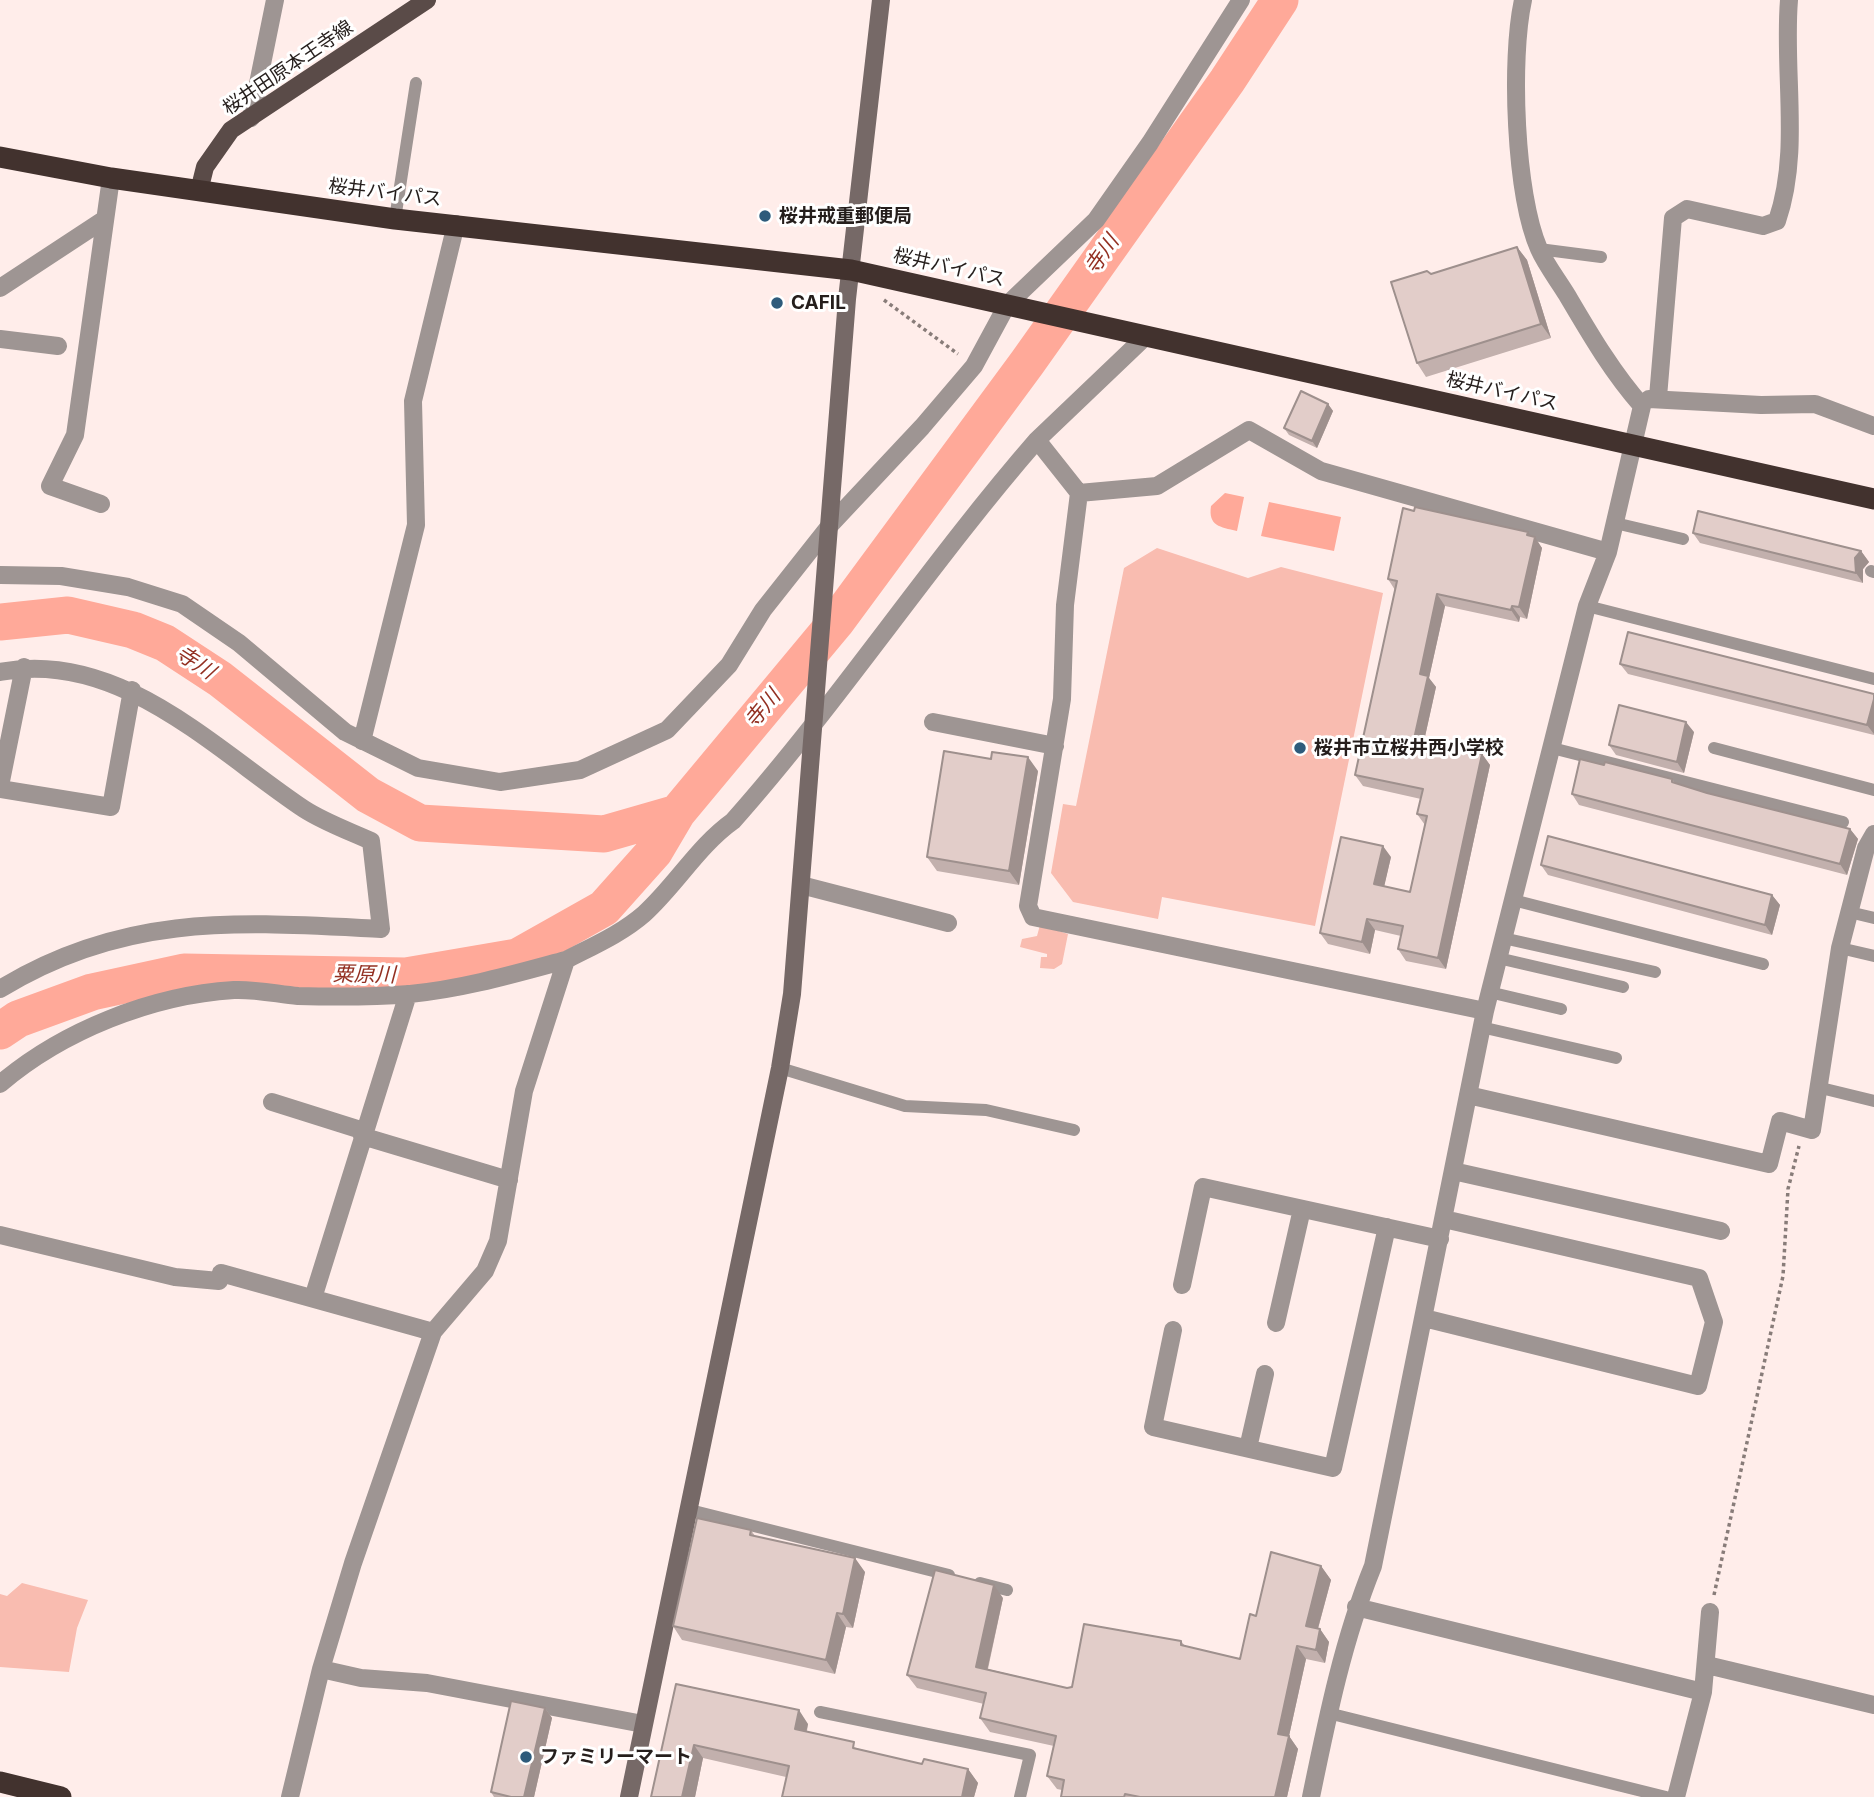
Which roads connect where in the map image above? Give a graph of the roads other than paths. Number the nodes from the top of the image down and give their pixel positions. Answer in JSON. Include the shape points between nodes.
{"nodes":[{"id":1,"x":275,"y":0,"type":"edge"},
{"id":2,"x":427,"y":0,"type":"edge"},
{"id":3,"x":881,"y":0,"type":"edge"},
{"id":4,"x":1241,"y":0,"type":"edge"},
{"id":5,"x":1523,"y":0,"type":"edge"},
{"id":6,"x":1789,"y":0,"type":"edge"},
{"id":7,"x":416,"y":83,"type":"dead end"},
{"id":8,"x":251,"y":118,"type":"junction"},
{"id":9,"x":0,"y":157,"type":"edge"},
{"id":10,"x":111,"y":178,"type":"junction"},
{"id":11,"x":199,"y":191,"type":"junction"},
{"id":12,"x":104,"y":219,"type":"junction"},
{"id":13,"x":395,"y":219,"type":"junction"},
{"id":14,"x":456,"y":225,"type":"junction"},
{"id":15,"x":1539,"y":249,"type":"junction"},
{"id":16,"x":1601,"y":257,"type":"dead end"},
{"id":17,"x":851,"y":270,"type":"junction"},
{"id":18,"x":0,"y":288,"type":"edge"},
{"id":19,"x":1013,"y":306,"type":"junction"},
{"id":20,"x":1140,"y":334,"type":"junction"},
{"id":21,"x":0,"y":339,"type":"edge"},
{"id":22,"x":58,"y":346,"type":"dead end"},
{"id":23,"x":1650,"y":402,"type":"junction"},
{"id":24,"x":1874,"y":426,"type":"edge"},
{"id":25,"x":1037,"y":440,"type":"junction"},
{"id":26,"x":1634,"y":444,"type":"junction"},
{"id":27,"x":1079,"y":493,"type":"junction"},
{"id":28,"x":1874,"y":499,"type":"edge"},
{"id":29,"x":101,"y":505,"type":"dead end"},
{"id":30,"x":1615,"y":523,"type":"junction"},
{"id":31,"x":830,"y":530,"type":"junction"},
{"id":32,"x":1683,"y":539,"type":"dead end"},
{"id":33,"x":1608,"y":552,"type":"junction"},
{"id":34,"x":0,"y":575,"type":"edge"},
{"id":35,"x":1587,"y":606,"type":"junction"},
{"id":36,"x":24,"y":667,"type":"junction"},
{"id":37,"x":0,"y":672,"type":"edge"},
{"id":38,"x":1874,"y":679,"type":"edge"},
{"id":39,"x":132,"y":690,"type":"junction"},
{"id":40,"x":813,"y":722,"type":"junction"},
{"id":41,"x":933,"y":722,"type":"dead end"},
{"id":42,"x":362,"y":741,"type":"junction"},
{"id":43,"x":1055,"y":746,"type":"junction"},
{"id":44,"x":1552,"y":748,"type":"junction"},
{"id":45,"x":1714,"y":748,"type":"dead end"},
{"id":46,"x":0,"y":788,"type":"edge"},
{"id":47,"x":1874,"y":790,"type":"edge"},
{"id":48,"x":1843,"y":822,"type":"dead end"},
{"id":49,"x":1874,"y":834,"type":"edge"},
{"id":50,"x":801,"y":885,"type":"junction"},
{"id":51,"x":1513,"y":901,"type":"junction"},
{"id":52,"x":1849,"y":912,"type":"junction"},
{"id":53,"x":1874,"y":918,"type":"edge"},
{"id":54,"x":948,"y":923,"type":"dead end"},
{"id":55,"x":1503,"y":938,"type":"junction"},
{"id":56,"x":1839,"y":948,"type":"junction"},
{"id":57,"x":1874,"y":956,"type":"edge"},
{"id":58,"x":1498,"y":958,"type":"junction"},
{"id":59,"x":566,"y":960,"type":"junction"},
{"id":60,"x":1763,"y":964,"type":"dead end"},
{"id":61,"x":1655,"y":972,"type":"dead end"},
{"id":62,"x":1623,"y":987,"type":"dead end"},
{"id":63,"x":0,"y":989,"type":"edge"},
{"id":64,"x":1489,"y":992,"type":"junction"},
{"id":65,"x":408,"y":994,"type":"junction"},
{"id":66,"x":1561,"y":1009,"type":"dead end"},
{"id":67,"x":1483,"y":1019,"type":"junction"},
{"id":68,"x":1616,"y":1058,"type":"dead end"},
{"id":69,"x":780,"y":1068,"type":"junction"},
{"id":70,"x":0,"y":1084,"type":"edge"},
{"id":71,"x":1821,"y":1088,"type":"junction"},
{"id":72,"x":1468,"y":1095,"type":"junction"},
{"id":73,"x":1874,"y":1101,"type":"edge"},
{"id":74,"x":272,"y":1102,"type":"dead end"},
{"id":75,"x":1074,"y":1130,"type":"dead end"},
{"id":76,"x":363,"y":1134,"type":"junction"},
{"id":77,"x":1452,"y":1171,"type":"junction"},
{"id":78,"x":509,"y":1180,"type":"junction"},
{"id":79,"x":1301,"y":1209,"type":"junction"},
{"id":80,"x":1444,"y":1219,"type":"junction"},
{"id":81,"x":1387,"y":1227,"type":"junction"},
{"id":82,"x":1721,"y":1231,"type":"dead end"},
{"id":83,"x":0,"y":1235,"type":"edge"},
{"id":84,"x":1440,"y":1239,"type":"junction"},
{"id":85,"x":1182,"y":1285,"type":"dead end"},
{"id":86,"x":313,"y":1298,"type":"junction"},
{"id":87,"x":1424,"y":1318,"type":"junction"},
{"id":88,"x":1276,"y":1323,"type":"dead end"},
{"id":89,"x":1173,"y":1330,"type":"dead end"},
{"id":90,"x":433,"y":1332,"type":"junction"},
{"id":91,"x":1265,"y":1374,"type":"dead end"},
{"id":92,"x":1248,"y":1448,"type":"junction"},
{"id":93,"x":690,"y":1510,"type":"junction"},
{"id":94,"x":1007,"y":1590,"type":"dead end"},
{"id":95,"x":1356,"y":1607,"type":"junction"},
{"id":96,"x":1710,"y":1612,"type":"road end"},
{"id":97,"x":1707,"y":1665,"type":"junction"},
{"id":98,"x":321,"y":1669,"type":"junction"},
{"id":99,"x":1703,"y":1692,"type":"junction"},
{"id":100,"x":1874,"y":1705,"type":"edge"},
{"id":101,"x":820,"y":1712,"type":"dead end"},
{"id":102,"x":1328,"y":1713,"type":"junction"},
{"id":103,"x":643,"y":1724,"type":"junction"},
{"id":104,"x":0,"y":1782,"type":"edge"},
{"id":105,"x":61,"y":1797,"type":"edge"},
{"id":106,"x":290,"y":1797,"type":"edge"},
{"id":107,"x":629,"y":1797,"type":"edge"},
{"id":108,"x":1020,"y":1797,"type":"edge"},
{"id":109,"x":1311,"y":1797,"type":"edge"},
{"id":110,"x":1667,"y":1797,"type":"edge"},
{"id":111,"x":1675,"y":1797,"type":"edge"}],
"edges":[{"from":1,"to":8,"type":"street"},
{"from":2,"to":8,"type":"main road","name":"桜井田原本王寺線"},
{"from":3,"to":17,"type":"street"},
{"from":4,"to":19,"type":"street","via":[[1096,220]]},
{"from":5,"to":15,"type":"street","via":[[1517,27],[1519,147],[1525,200]]},
{"from":6,"to":23,"type":"street","via":[[1784,203],[1777,221],[1763,226],[1687,209],[1673,218]]},
{"from":7,"to":13,"type":"lane"},
{"from":8,"to":11,"type":"main road","name":"桜井田原本王寺線","via":[[231,130],[215,149]]},
{"from":9,"to":10,"type":"highway","name":"桜井バイパス"},
{"from":10,"to":11,"type":"highway","name":"桜井バイパス"},
{"from":10,"to":12,"type":"street"},
{"from":11,"to":13,"type":"highway","name":"桜井バイパス"},
{"from":12,"to":18,"type":"street"},
{"from":12,"to":29,"type":"street","via":[[75,435],[50,486]]},
{"from":13,"to":14,"type":"highway","name":"桜井バイパス"},
{"from":14,"to":17,"type":"highway","name":"桜井バイパス"},
{"from":14,"to":42,"type":"street","via":[[413,401],[416,525]]},
{"from":15,"to":16,"type":"lane"},
{"from":15,"to":23,"type":"street","via":[[1616,377]]},
{"from":17,"to":19,"type":"highway","name":"桜井バイパス"},
{"from":17,"to":31,"type":"street"},
{"from":19,"to":20,"type":"highway","name":"桜井バイパス"},
{"from":19,"to":31,"type":"street","via":[[974,366]]},
{"from":20,"to":25,"type":"street"},
{"from":20,"to":26,"type":"highway","name":"桜井バイパス"},
{"from":21,"to":22,"type":"street"},
{"from":23,"to":24,"type":"street","via":[[1815,404]]},
{"from":23,"to":26,"type":"street"},
{"from":25,"to":27,"type":"street"},
{"from":25,"to":40,"type":"street","via":[[971,516]]},
{"from":26,"to":28,"type":"highway","name":"桜井バイパス"},
{"from":26,"to":30,"type":"street"},
{"from":27,"to":33,"type":"street","via":[[1157,486],[1249,430],[1321,471]]},
{"from":27,"to":43,"type":"street"},
{"from":30,"to":32,"type":"lane"},
{"from":30,"to":33,"type":"street"},
{"from":31,"to":40,"type":"street"},
{"from":31,"to":42,"type":"street","via":[[763,610],[729,665],[667,730],[580,770],[500,782],[418,768]]},
{"from":33,"to":35,"type":"street"},
{"from":34,"to":42,"type":"street","via":[[61,576],[128,586],[182,604]]},
{"from":35,"to":38,"type":"lane"},
{"from":35,"to":44,"type":"street"},
{"from":36,"to":37,"type":"street"},
{"from":36,"to":39,"type":"street","via":[[63,668]]},
{"from":36,"to":46,"type":"street"},
{"from":39,"to":46,"type":"street","via":[[111,807]]},
{"from":39,"to":63,"type":"street","via":[[307,811],[371,841],[381,929],[186,926],[110,939],[39,965]]},
{"from":40,"to":50,"type":"street"},
{"from":40,"to":59,"type":"street","via":[[733,821],[645,913],[617,934]]},
{"from":41,"to":43,"type":"street"},
{"from":43,"to":67,"type":"street","via":[[1028,906],[1033,917]]},
{"from":44,"to":48,"type":"lane"},
{"from":44,"to":51,"type":"street"},
{"from":45,"to":47,"type":"lane"},
{"from":49,"to":52,"type":"street"},
{"from":50,"to":54,"type":"street"},
{"from":50,"to":69,"type":"street"},
{"from":51,"to":55,"type":"street"},
{"from":51,"to":60,"type":"lane"},
{"from":52,"to":53,"type":"lane"},
{"from":52,"to":56,"type":"street"},
{"from":55,"to":58,"type":"street"},
{"from":55,"to":61,"type":"lane"},
{"from":56,"to":57,"type":"lane"},
{"from":56,"to":71,"type":"street"},
{"from":58,"to":62,"type":"lane"},
{"from":58,"to":64,"type":"street"},
{"from":59,"to":65,"type":"street","via":[[485,983]]},
{"from":59,"to":78,"type":"street","via":[[524,1091]]},
{"from":64,"to":66,"type":"lane"},
{"from":64,"to":67,"type":"street"},
{"from":65,"to":70,"type":"street","via":[[300,996],[235,990],[175,999],[65,1040]]},
{"from":65,"to":76,"type":"street"},
{"from":67,"to":68,"type":"lane"},
{"from":67,"to":72,"type":"street"},
{"from":69,"to":75,"type":"lane","via":[[905,1106],[986,1110]]},
{"from":69,"to":93,"type":"street"},
{"from":71,"to":72,"type":"street","via":[[1812,1130],[1780,1121],[1769,1164]]},
{"from":71,"to":73,"type":"lane"},
{"from":72,"to":77,"type":"street"},
{"from":74,"to":76,"type":"street"},
{"from":76,"to":78,"type":"street"},
{"from":76,"to":86,"type":"street"},
{"from":77,"to":80,"type":"street"},
{"from":77,"to":82,"type":"street"},
{"from":78,"to":90,"type":"street","via":[[498,1241],[485,1271]]},
{"from":79,"to":81,"type":"street"},
{"from":79,"to":85,"type":"street","via":[[1203,1187]]},
{"from":79,"to":88,"type":"street"},
{"from":80,"to":84,"type":"street"},
{"from":80,"to":87,"type":"street","via":[[1699,1278],[1714,1322],[1698,1386]]},
{"from":81,"to":84,"type":"street"},
{"from":81,"to":92,"type":"street","via":[[1333,1468]]},
{"from":83,"to":86,"type":"street","via":[[175,1277],[219,1281],[221,1273]]},
{"from":84,"to":87,"type":"street"},
{"from":86,"to":90,"type":"street"},
{"from":87,"to":95,"type":"street","via":[[1373,1566]]},
{"from":89,"to":92,"type":"street","via":[[1153,1427]]},
{"from":90,"to":98,"type":"street"},
{"from":91,"to":92,"type":"street"},
{"from":93,"to":94,"type":"lane"},
{"from":93,"to":103,"type":"street"},
{"from":95,"to":99,"type":"street"},
{"from":95,"to":102,"type":"street"},
{"from":96,"to":97,"type":"street"},
{"from":97,"to":99,"type":"street"},
{"from":97,"to":100,"type":"street"},
{"from":98,"to":103,"type":"street","via":[[361,1678],[427,1683]]},
{"from":98,"to":106,"type":"street"},
{"from":99,"to":111,"type":"street"},
{"from":101,"to":108,"type":"lane","via":[[1030,1755]]},
{"from":102,"to":109,"type":"street"},
{"from":102,"to":110,"type":"lane"},
{"from":103,"to":107,"type":"street"},
{"from":104,"to":105,"type":"highway"}]}
